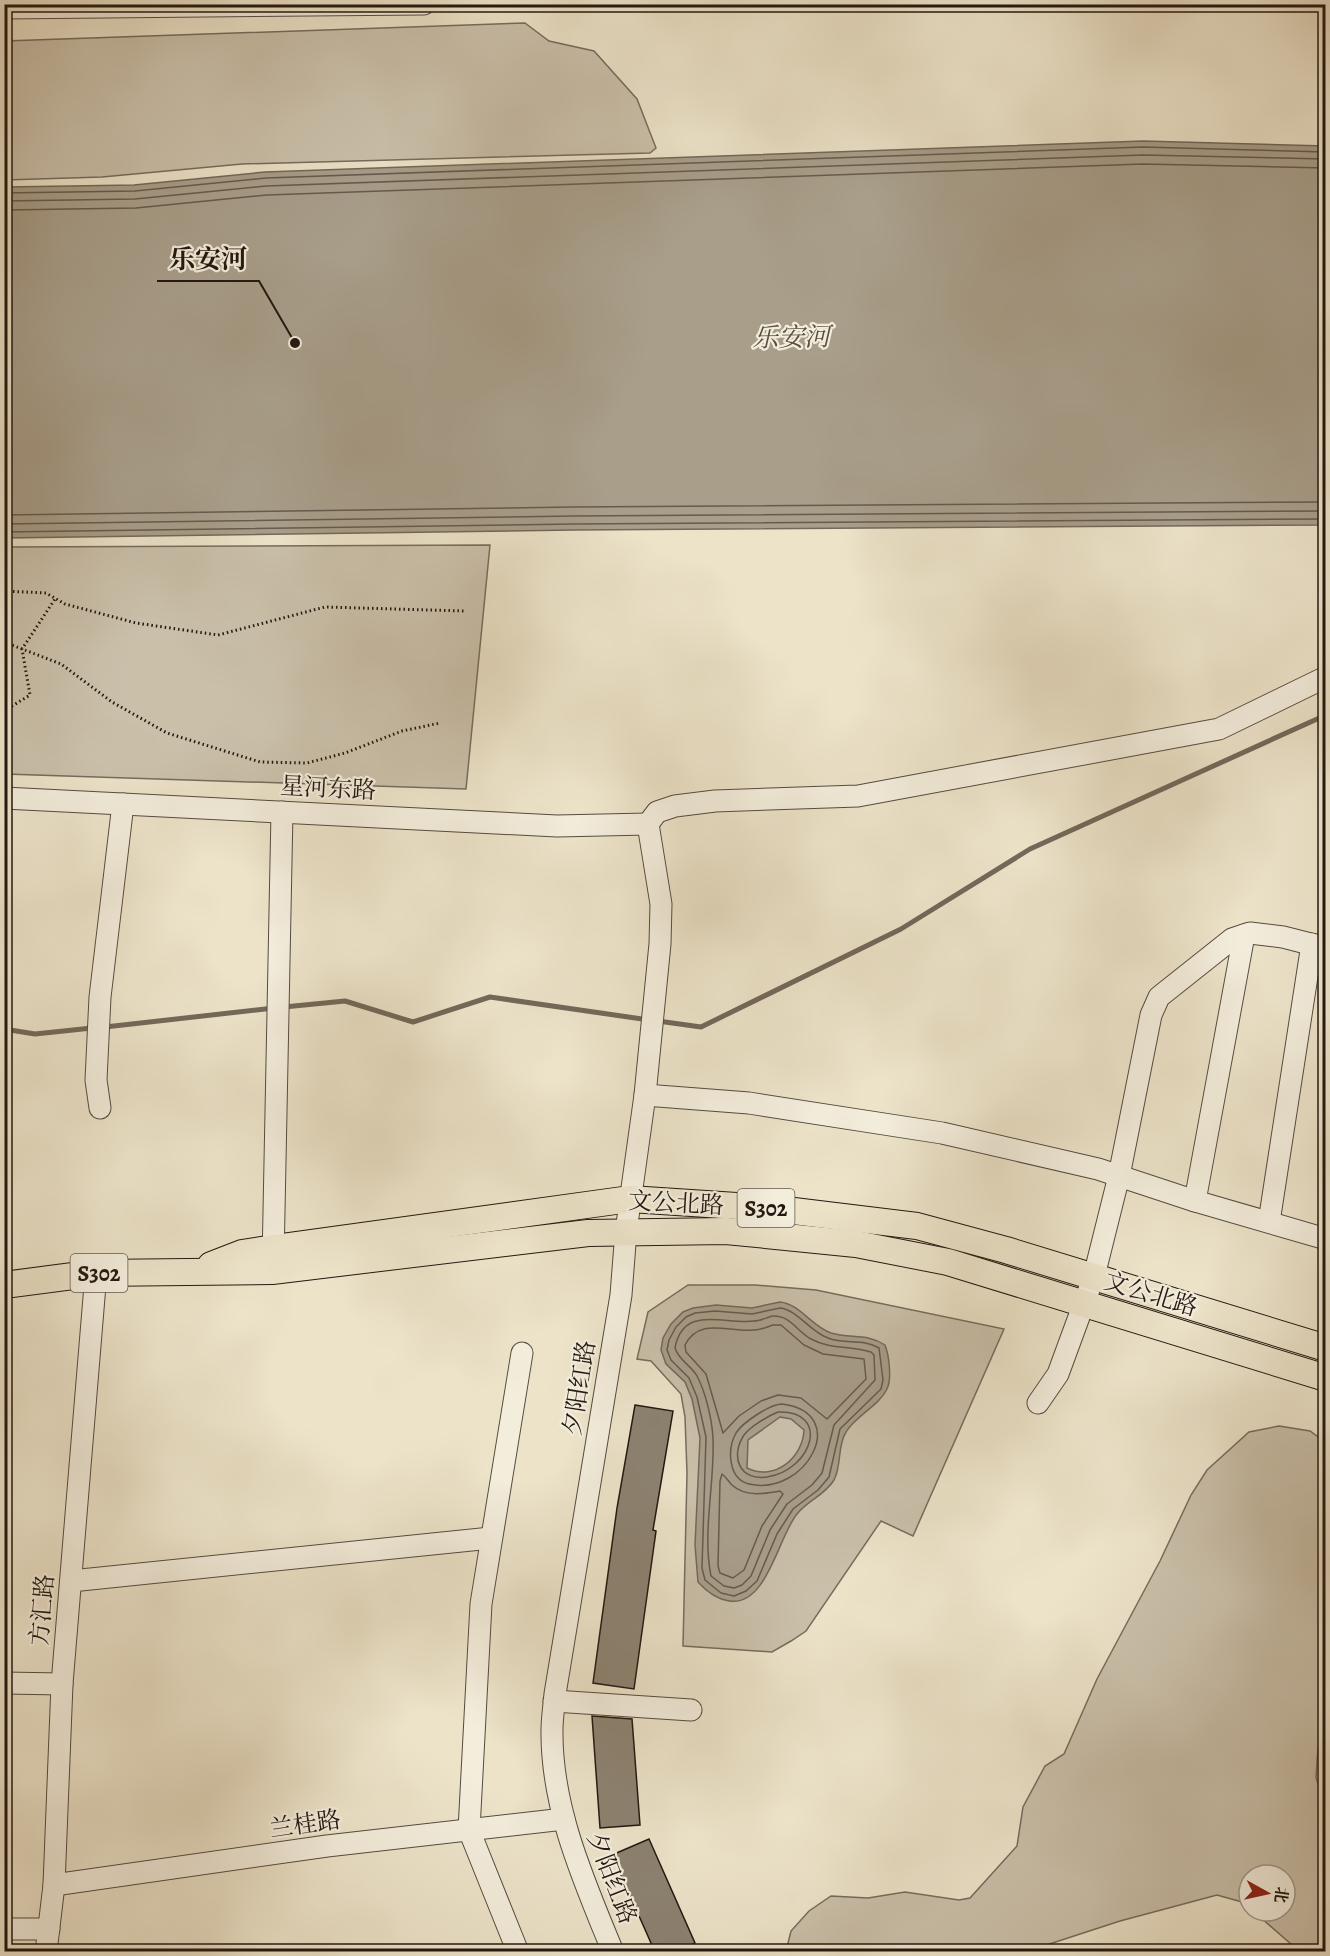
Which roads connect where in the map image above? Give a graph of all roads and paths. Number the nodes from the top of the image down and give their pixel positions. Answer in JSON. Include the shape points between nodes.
{"nodes":[{"id":1,"x":424,"y":4,"type":"edge"},
{"id":2,"x":4,"y":8,"type":"edge"},
{"id":3,"x":4,"y":591,"type":"edge"},
{"id":4,"x":55,"y":598,"type":"junction"},
{"id":5,"x":464,"y":611,"type":"dead end"},
{"id":6,"x":4,"y":642,"type":"edge"},
{"id":7,"x":22,"y":649,"type":"junction"},
{"id":8,"x":1326,"y":677,"type":"edge"},
{"id":9,"x":4,"y":711,"type":"edge"},
{"id":10,"x":440,"y":723,"type":"dead end"},
{"id":11,"x":4,"y":798,"type":"edge"},
{"id":12,"x":123,"y":804,"type":"junction"},
{"id":13,"x":282,"y":812,"type":"junction"},
{"id":14,"x":648,"y":824,"type":"junction"},
{"id":15,"x":1244,"y":935,"type":"junction"},
{"id":16,"x":1319,"y":946,"type":"edge"},
{"id":17,"x":645,"y":1095,"type":"junction"},
{"id":18,"x":100,"y":1108,"type":"dead end"},
{"id":19,"x":1119,"y":1176,"type":"junction"},
{"id":20,"x":630,"y":1199,"type":"junction"},
{"id":21,"x":1195,"y":1201,"type":"junction"},
{"id":22,"x":1269,"y":1222,"type":"junction"},
{"id":23,"x":626,"y":1231,"type":"junction"},
{"id":24,"x":1326,"y":1239,"type":"edge"},
{"id":25,"x":273,"y":1259,"type":"junction"},
{"id":26,"x":96,"y":1273,"type":"junction"},
{"id":27,"x":1094,"y":1276,"type":"junction"},
{"id":28,"x":4,"y":1285,"type":"edge"},
{"id":29,"x":1084,"y":1303,"type":"junction"},
{"id":30,"x":1326,"y":1348,"type":"edge"},
{"id":31,"x":522,"y":1353,"type":"dead end"},
{"id":32,"x":1326,"y":1378,"type":"edge"},
{"id":33,"x":1038,"y":1403,"type":"dead end"},
{"id":34,"x":491,"y":1538,"type":"junction"},
{"id":35,"x":70,"y":1581,"type":"junction"},
{"id":36,"x":4,"y":1683,"type":"edge"},
{"id":37,"x":62,"y":1684,"type":"junction"},
{"id":38,"x":554,"y":1701,"type":"junction"},
{"id":39,"x":691,"y":1710,"type":"dead end"},
{"id":40,"x":564,"y":1820,"type":"junction"},
{"id":41,"x":469,"y":1830,"type":"junction"},
{"id":42,"x":54,"y":1885,"type":"junction"},
{"id":43,"x":4,"y":1929,"type":"edge"},
{"id":44,"x":49,"y":1929,"type":"junction"},
{"id":45,"x":46,"y":1952,"type":"edge"},
{"id":46,"x":518,"y":1952,"type":"edge"},
{"id":47,"x":613,"y":1952,"type":"edge"}],
"edges":[{"from":1,"to":2,"type":"street"},
{"from":3,"to":4,"type":"path","via":[[33,591]]},
{"from":4,"to":5,"type":"path","via":[[136,623],[218,634],[325,607]]},
{"from":4,"to":7,"type":"path"},
{"from":6,"to":7,"type":"path"},
{"from":7,"to":9,"type":"path","via":[[30,695]]},
{"from":7,"to":10,"type":"path","via":[[61,664],[112,702],[167,733],[260,762],[307,763],[402,731]]},
{"from":8,"to":14,"type":"street","via":[[1219,729],[858,796],[675,806],[657,812]]},
{"from":11,"to":12,"type":"street","name":"星河东路"},
{"from":12,"to":13,"type":"street","name":"星河东路"},
{"from":12,"to":18,"type":"street","via":[[99,1016],[96,1080]]},
{"from":13,"to":14,"type":"street","name":"星河东路","via":[[556,826]]},
{"from":13,"to":25,"type":"street"},
{"from":14,"to":17,"type":"street","name":"夕阳红路","via":[[662,904]]},
{"from":15,"to":16,"type":"street","via":[[1283,937]]},
{"from":15,"to":19,"type":"street","via":[[1200,962],[1159,997],[1151,1015]]},
{"from":15,"to":21,"type":"street"},
{"from":16,"to":22,"type":"street"},
{"from":17,"to":19,"type":"street","via":[[749,1103],[942,1133]]},
{"from":17,"to":20,"type":"street","name":"夕阳红路"},
{"from":19,"to":21,"type":"street"},
{"from":19,"to":27,"type":"street"},
{"from":20,"to":23,"type":"street","name":"夕阳红路"},
{"from":20,"to":25,"type":"main road","name":"文公北路","number":"S302"},
{"from":20,"to":27,"type":"main road","name":"文公北路","number":"S302","via":[[769,1208],[917,1226]]},
{"from":21,"to":22,"type":"street"},
{"from":22,"to":24,"type":"street"},
{"from":23,"to":25,"type":"main road","name":"文公北路","number":"S302"},
{"from":23,"to":29,"type":"main road","name":"文公北路","number":"S302","via":[[726,1231],[856,1244],[948,1262]]},
{"from":23,"to":38,"type":"street","name":"夕阳红路","via":[[621,1295]]},
{"from":25,"to":26,"type":"main road","name":"文公北路","number":"S302","via":[[242,1253],[195,1270]]},
{"from":26,"to":28,"type":"main road","name":"文公北路","number":"S302"},
{"from":26,"to":35,"type":"street","name":"方汇路"},
{"from":27,"to":29,"type":"street"},
{"from":27,"to":30,"type":"main road","name":"文公北路","number":"S302"},
{"from":29,"to":32,"type":"main road","name":"文公北路","number":"S302"},
{"from":29,"to":33,"type":"street","via":[[1058,1374]]},
{"from":31,"to":34,"type":"street"},
{"from":34,"to":35,"type":"street"},
{"from":34,"to":41,"type":"street","via":[[481,1604]]},
{"from":35,"to":37,"type":"street","name":"方汇路"},
{"from":36,"to":37,"type":"street"},
{"from":37,"to":42,"type":"street","name":"方汇路"},
{"from":38,"to":39,"type":"street"},
{"from":38,"to":40,"type":"street","name":"夕阳红路","via":[[552,1731]]},
{"from":40,"to":41,"type":"street","name":"兰桂路"},
{"from":40,"to":47,"type":"street","name":"夕阳红路"},
{"from":41,"to":42,"type":"street","name":"兰桂路"},
{"from":41,"to":46,"type":"street"},
{"from":42,"to":44,"type":"street","name":"方汇路"},
{"from":43,"to":44,"type":"street"},
{"from":44,"to":45,"type":"street","name":"方汇路"}]}
